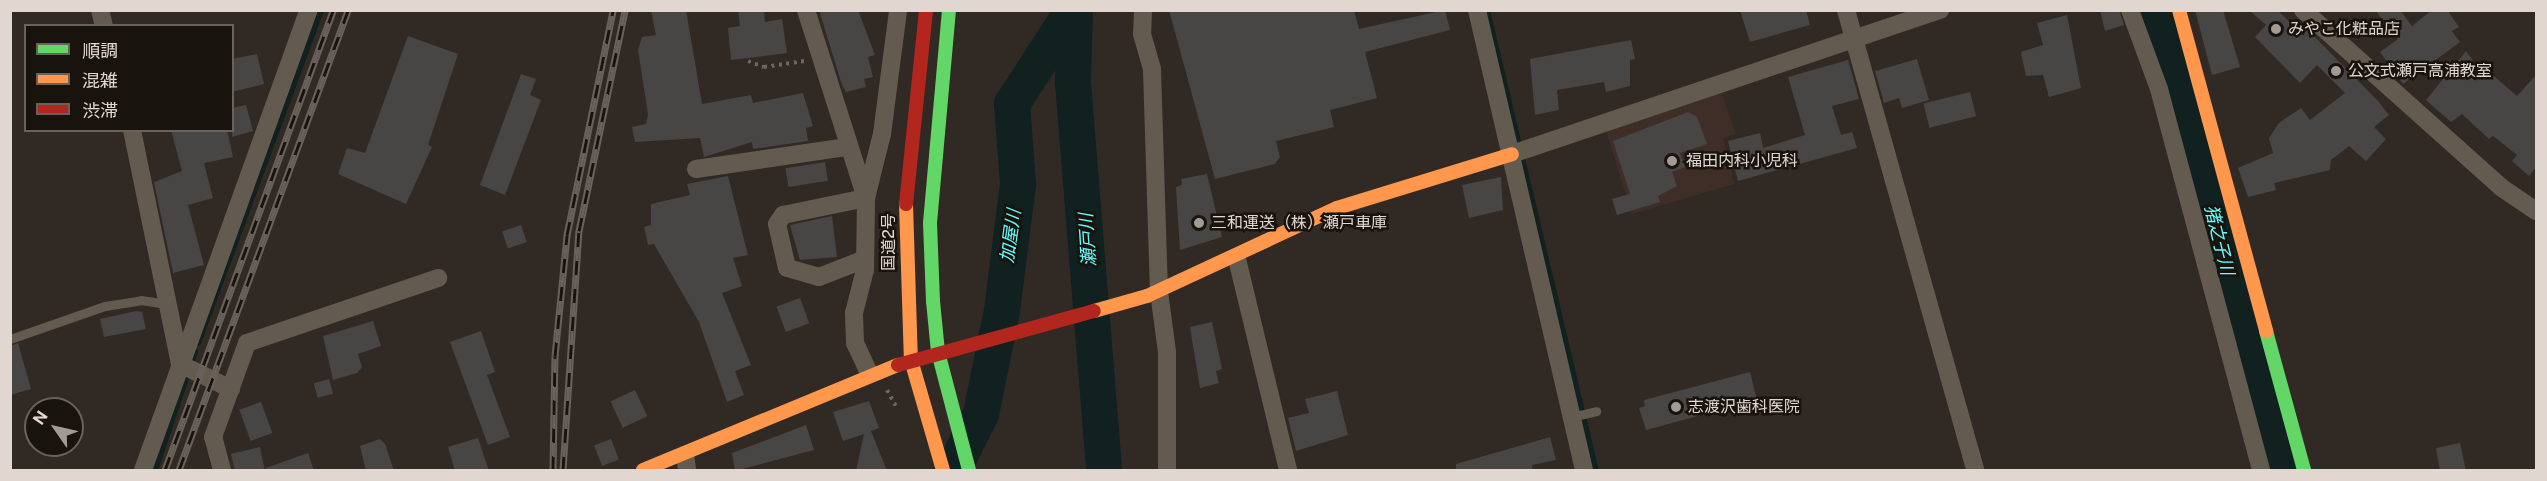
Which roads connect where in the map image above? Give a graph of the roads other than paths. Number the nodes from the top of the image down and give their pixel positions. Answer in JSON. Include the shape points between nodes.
{"nodes":[{"id":1,"x":309,"y":10,"type":"edge"},
{"id":2,"x":806,"y":10,"type":"edge"},
{"id":3,"x":898,"y":10,"type":"edge"},
{"id":4,"x":926,"y":10,"type":"edge"},
{"id":5,"x":949,"y":10,"type":"edge"},
{"id":6,"x":1143,"y":10,"type":"edge"},
{"id":7,"x":1477,"y":10,"type":"edge"},
{"id":8,"x":1846,"y":10,"type":"edge"},
{"id":9,"x":1940,"y":10,"type":"edge"},
{"id":10,"x":2130,"y":10,"type":"edge"},
{"id":11,"x":2180,"y":10,"type":"edge"},
{"id":12,"x":2304,"y":11,"type":"edge"},
{"id":13,"x":1855,"y":40,"type":"junction"},
{"id":14,"x":132,"y":132,"type":"edge"},
{"id":15,"x":882,"y":134,"type":"junction"},
{"id":16,"x":910,"y":138,"type":"junction"},
{"id":17,"x":847,"y":147,"type":"junction"},
{"id":18,"x":1519,"y":151,"type":"junction"},
{"id":19,"x":696,"y":169,"type":"dead end"},
{"id":20,"x":866,"y":198,"type":"junction"},
{"id":21,"x":2536,"y":210,"type":"edge"},
{"id":22,"x":865,"y":258,"type":"junction"},
{"id":23,"x":1237,"y":259,"type":"junction"},
{"id":24,"x":438,"y":278,"type":"dead end"},
{"id":25,"x":1153,"y":294,"type":"junction"},
{"id":26,"x":165,"y":304,"type":"junction"},
{"id":27,"x":10,"y":339,"type":"edge"},
{"id":28,"x":938,"y":351,"type":"junction"},
{"id":29,"x":911,"y":360,"type":"junction"},
{"id":30,"x":187,"y":370,"type":"junction"},
{"id":31,"x":869,"y":373,"type":"junction"},
{"id":32,"x":231,"y":389,"type":"junction"},
{"id":33,"x":1596,"y":411,"type":"dead end"},
{"id":34,"x":1575,"y":416,"type":"junction"},
{"id":35,"x":686,"y":463,"type":"edge"},
{"id":36,"x":143,"y":471,"type":"edge"},
{"id":37,"x":222,"y":471,"type":"edge"},
{"id":38,"x":643,"y":471,"type":"edge"},
{"id":39,"x":943,"y":471,"type":"edge"},
{"id":40,"x":969,"y":471,"type":"edge"},
{"id":41,"x":1167,"y":471,"type":"edge"},
{"id":42,"x":1288,"y":471,"type":"edge"},
{"id":43,"x":1584,"y":471,"type":"edge"},
{"id":44,"x":1974,"y":471,"type":"edge"},
{"id":45,"x":2261,"y":471,"type":"edge"},
{"id":46,"x":2304,"y":471,"type":"edge"}],
"edges":[{"from":1,"to":30,"type":"street"},
{"from":2,"to":17,"type":"street"},
{"from":3,"to":15,"type":"street"},
{"from":4,"to":16,"type":"main road","name":"国道2号"},
{"from":5,"to":28,"type":"main road","via":[[930,224]]},
{"from":6,"to":25,"type":"street","via":[[1142,34],[1152,70]]},
{"from":7,"to":18,"type":"street"},
{"from":8,"to":13,"type":"street"},
{"from":9,"to":13,"type":"street"},
{"from":10,"to":45,"type":"street","via":[[2159,89]]},
{"from":11,"to":46,"type":"main road"},
{"from":12,"to":21,"type":"street","via":[[2494,181]]},
{"from":13,"to":18,"type":"street"},
{"from":13,"to":44,"type":"street"},
{"from":14,"to":26,"type":"street","via":[[153,216]]},
{"from":15,"to":16,"type":"street"},
{"from":15,"to":20,"type":"street"},
{"from":16,"to":29,"type":"main road","name":"国道2号","via":[[904,245]]},
{"from":17,"to":19,"type":"street"},
{"from":17,"to":20,"type":"street"},
{"from":18,"to":23,"type":"main road","via":[[1337,208]]},
{"from":18,"to":34,"type":"street"},
{"from":20,"to":22,"type":"street"},
{"from":20,"to":22,"type":"street","via":[[783,215],[777,224],[787,268],[819,277]]},
{"from":22,"to":31,"type":"street","via":[[854,313],[855,343]]},
{"from":23,"to":25,"type":"main road"},
{"from":23,"to":42,"type":"street"},
{"from":24,"to":32,"type":"street","via":[[248,343]]},
{"from":25,"to":28,"type":"main road"},
{"from":25,"to":41,"type":"street","via":[[1167,352]]},
{"from":26,"to":27,"type":"lane","via":[[141,300],[105,306]]},
{"from":26,"to":30,"type":"street"},
{"from":28,"to":29,"type":"main road"},
{"from":28,"to":40,"type":"main road"},
{"from":29,"to":31,"type":"main road"},
{"from":29,"to":39,"type":"main road","name":"国道2号"},
{"from":30,"to":32,"type":"street"},
{"from":30,"to":36,"type":"street"},
{"from":31,"to":35,"type":"main road"},
{"from":32,"to":37,"type":"street","via":[[213,437]]},
{"from":33,"to":34,"type":"lane"},
{"from":34,"to":43,"type":"street"},
{"from":35,"to":38,"type":"main road"}]}
